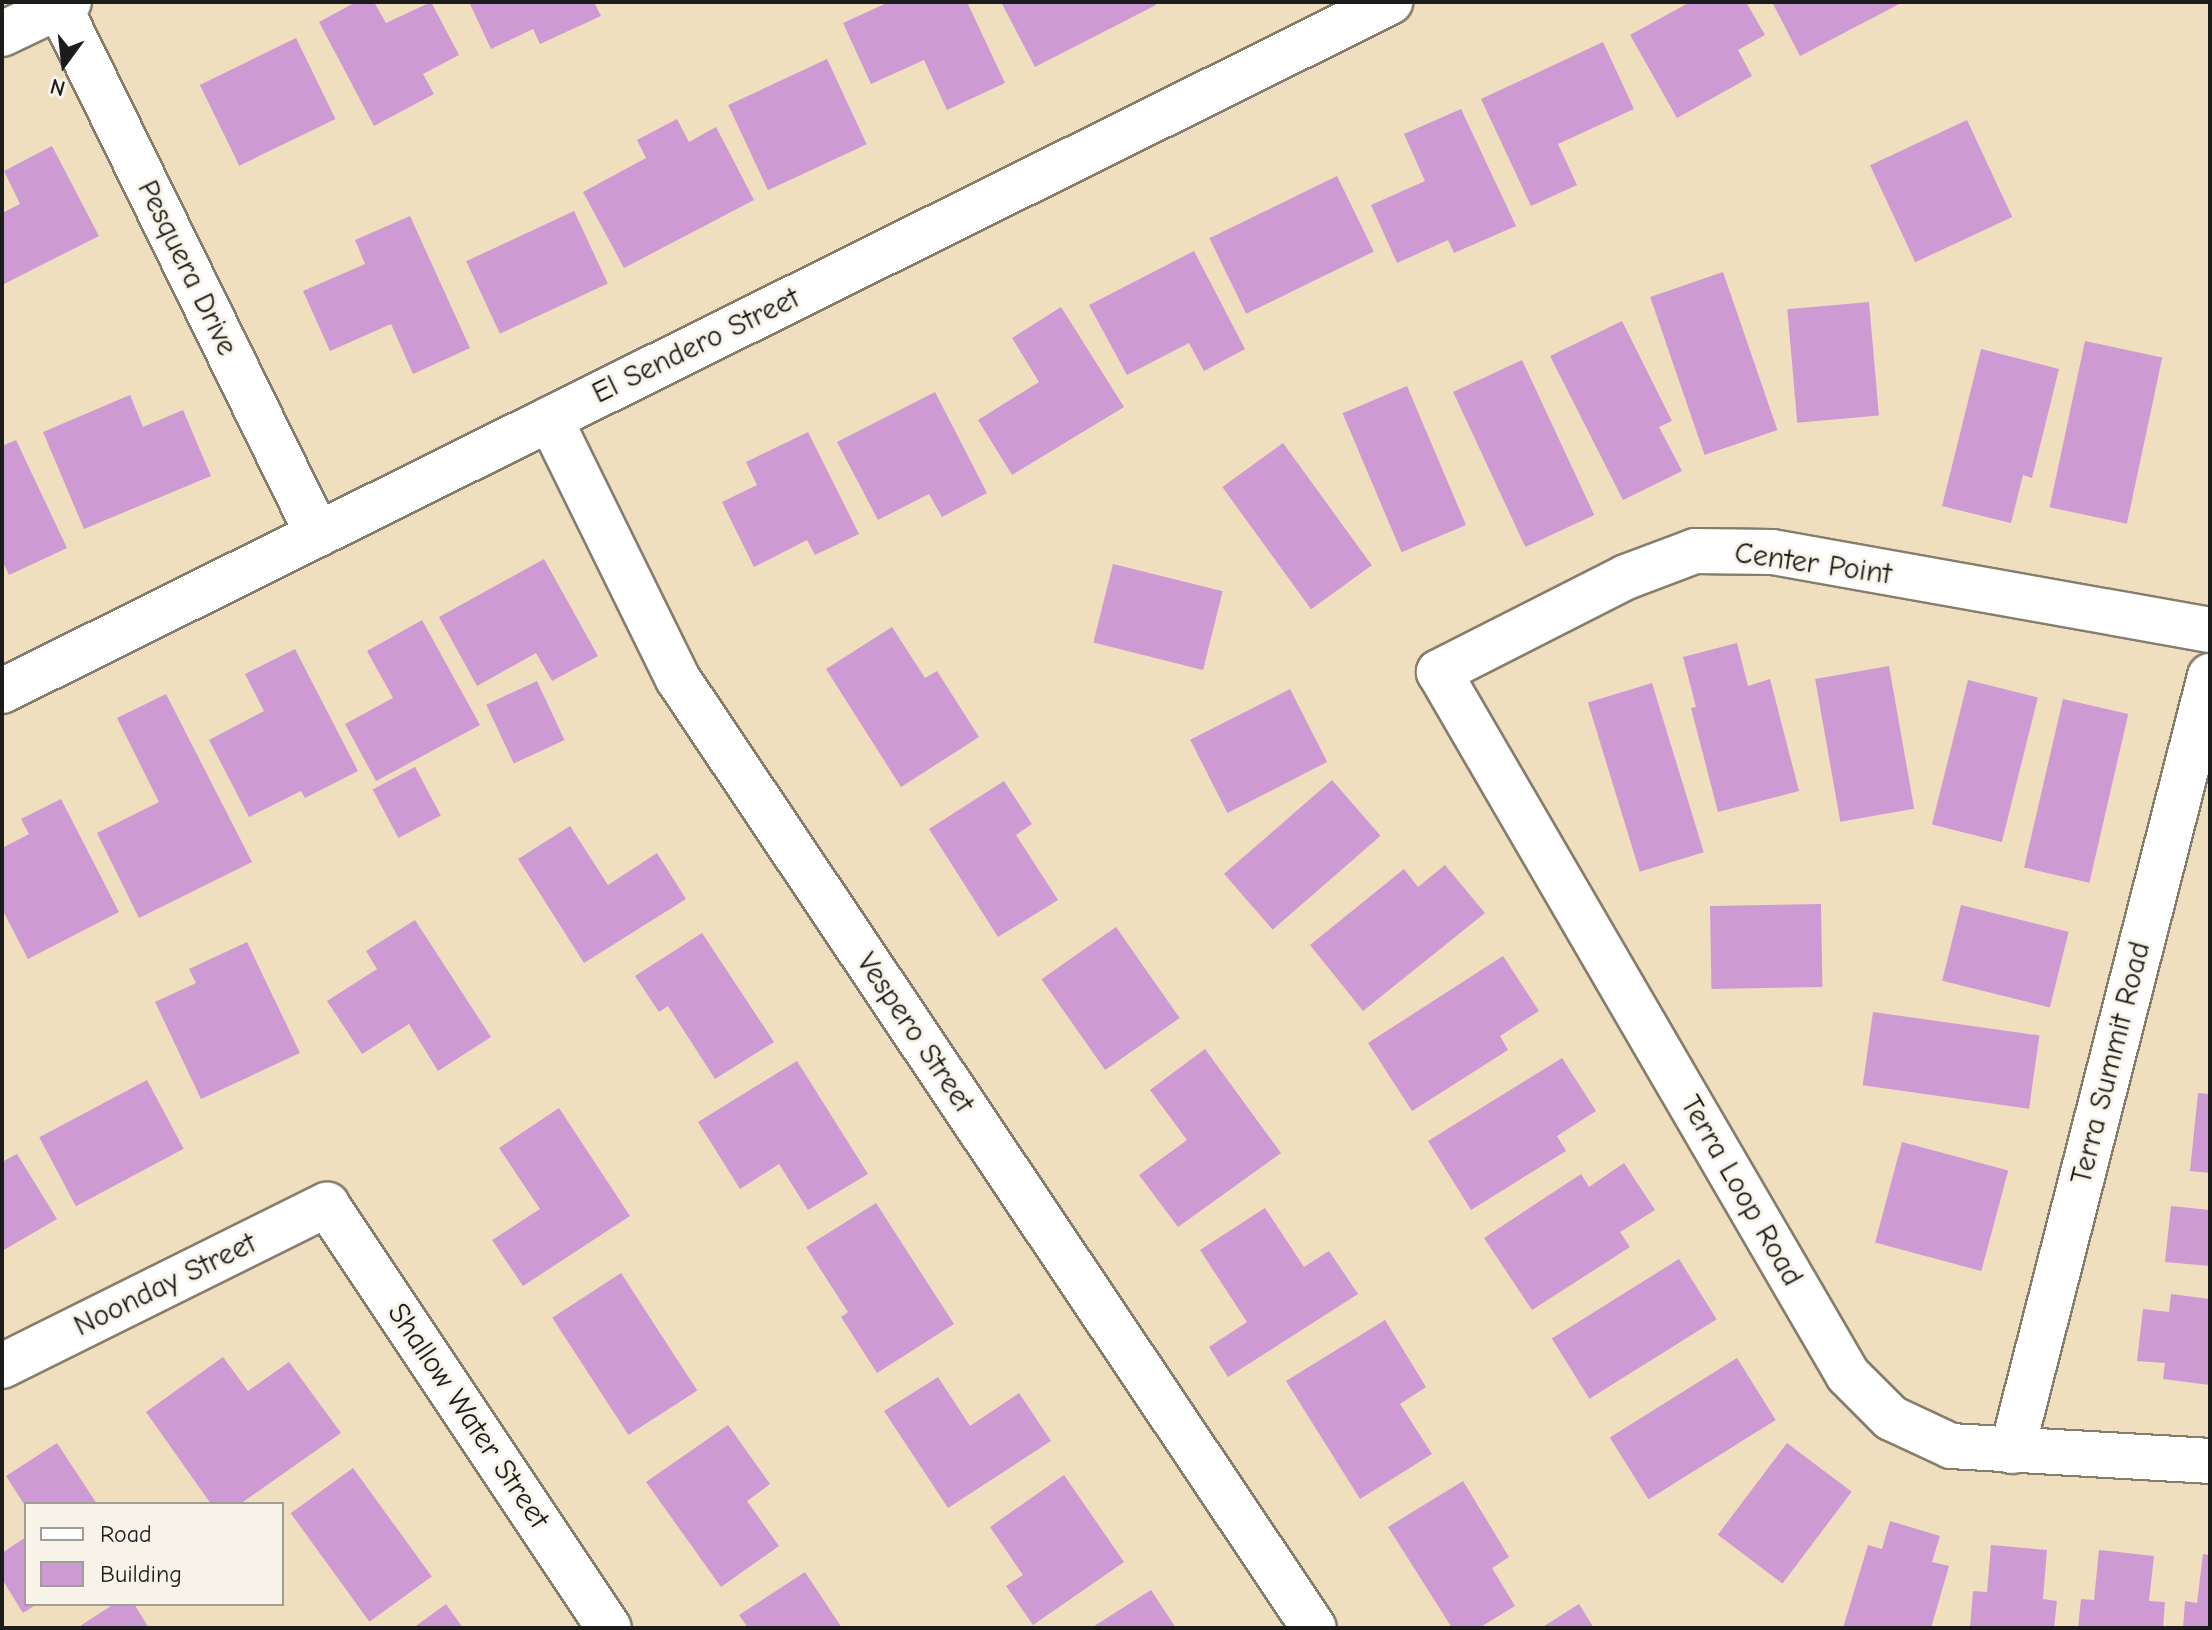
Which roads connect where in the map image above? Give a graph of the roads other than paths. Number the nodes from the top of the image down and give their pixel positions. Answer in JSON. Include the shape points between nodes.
{"nodes":[{"id":1,"x":1390,"y":2,"type":"edge"},
{"id":2,"x":62,"y":4,"type":"edge"},
{"id":3,"x":2,"y":34,"type":"edge"},
{"id":4,"x":550,"y":419,"type":"junction"},
{"id":5,"x":318,"y":535,"type":"junction"},
{"id":6,"x":2210,"y":630,"type":"edge"},
{"id":7,"x":1439,"y":672,"type":"joint"},
{"id":8,"x":2210,"y":676,"type":"edge"},
{"id":9,"x":2,"y":691,"type":"edge"},
{"id":10,"x":327,"y":1205,"type":"joint"},
{"id":11,"x":2,"y":1366,"type":"edge"},
{"id":12,"x":2012,"y":1451,"type":"junction"},
{"id":13,"x":2210,"y":1461,"type":"edge"},
{"id":14,"x":609,"y":1628,"type":"edge"},
{"id":15,"x":1314,"y":1628,"type":"edge"}],
"edges":[{"from":1,"to":4,"type":"street","name":"El Sendero Street"},
{"from":2,"to":3,"type":"street"},
{"from":2,"to":5,"type":"street","name":"Pesquera Drive"},
{"from":4,"to":5,"type":"street","name":"El Sendero Street"},
{"from":4,"to":15,"type":"street","name":"Vespero Street","via":[[678,679]]},
{"from":5,"to":9,"type":"street","name":"El Sendero Street"},
{"from":6,"to":7,"type":"street","name":"Center Point","via":[[1772,552],[1695,551],[1626,577]]},
{"from":7,"to":12,"type":"street","name":"Terra Loop Road","via":[[1848,1375],[1891,1418],[1951,1446]]},
{"from":8,"to":12,"type":"street","name":"Terra Summit Road"},
{"from":10,"to":11,"type":"street","name":"Noonday Street"},
{"from":10,"to":14,"type":"street","name":"Shallow Water Street"},
{"from":12,"to":13,"type":"street","name":"Terra Loop Road"}]}
